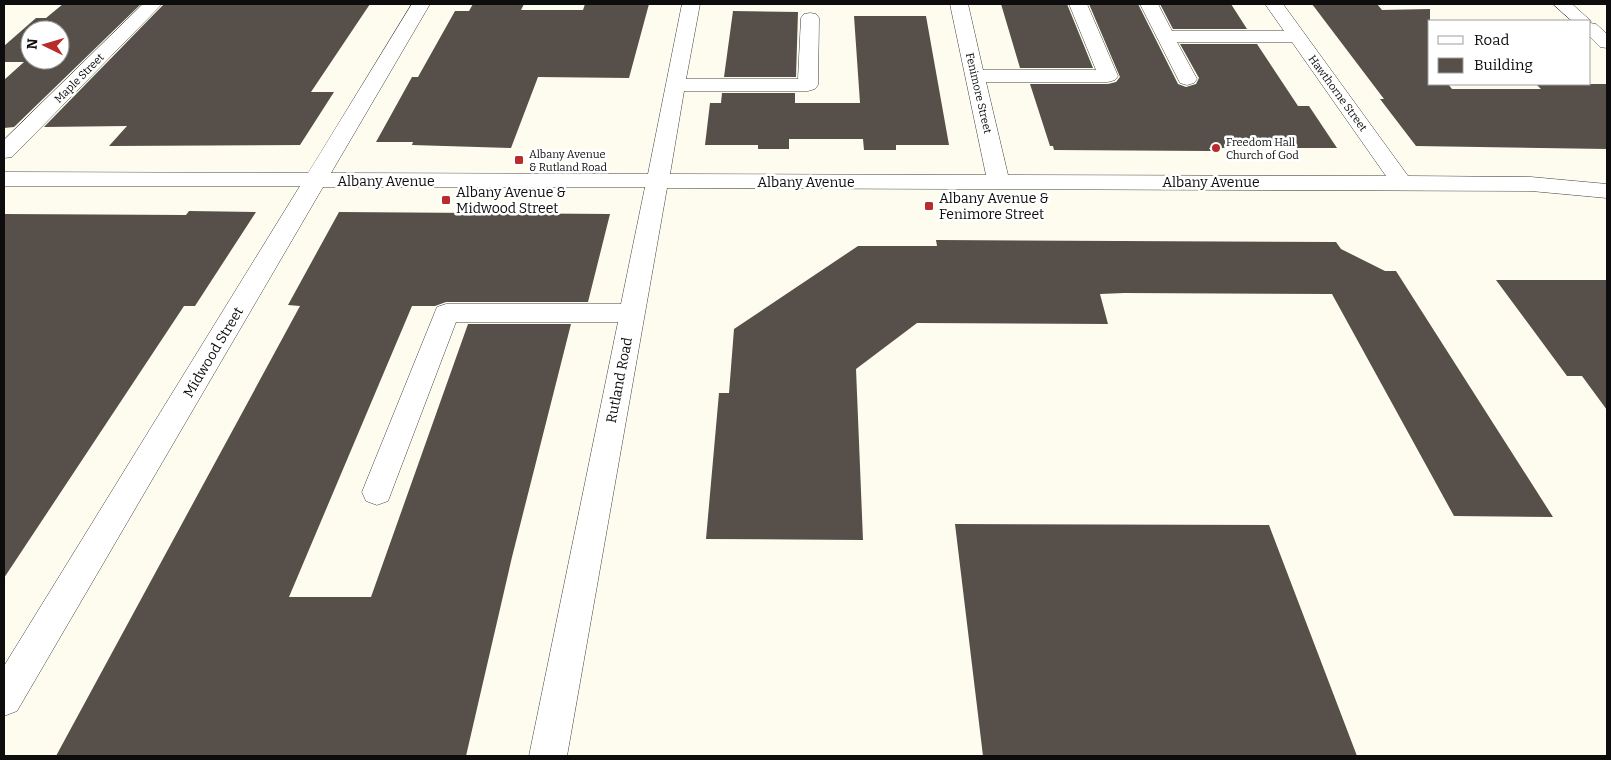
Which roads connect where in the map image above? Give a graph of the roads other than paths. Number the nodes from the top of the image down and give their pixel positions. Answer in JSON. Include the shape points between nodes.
{"nodes":[{"id":1,"x":153,"y":4,"type":"edge"},
{"id":2,"x":421,"y":4,"type":"edge"},
{"id":3,"x":691,"y":4,"type":"edge"},
{"id":4,"x":959,"y":4,"type":"edge"},
{"id":5,"x":1078,"y":4,"type":"edge"},
{"id":6,"x":1149,"y":4,"type":"edge"},
{"id":7,"x":1274,"y":4,"type":"edge"},
{"id":8,"x":1562,"y":4,"type":"edge"},
{"id":9,"x":810,"y":18,"type":"dead end"},
{"id":10,"x":1581,"y":20,"type":"edge"},
{"id":11,"x":1591,"y":29,"type":"edge"},
{"id":12,"x":1165,"y":36,"type":"junction"},
{"id":13,"x":1298,"y":37,"type":"junction"},
{"id":14,"x":1607,"y":43,"type":"edge"},
{"id":15,"x":976,"y":76,"type":"junction"},
{"id":16,"x":1187,"y":79,"type":"dead end"},
{"id":17,"x":675,"y":86,"type":"junction"},
{"id":18,"x":4,"y":152,"type":"edge"},
{"id":19,"x":4,"y":179,"type":"edge"},
{"id":20,"x":315,"y":181,"type":"junction"},
{"id":21,"x":657,"y":181,"type":"junction"},
{"id":22,"x":999,"y":182,"type":"junction"},
{"id":23,"x":1402,"y":183,"type":"junction"},
{"id":24,"x":1607,"y":191,"type":"edge"},
{"id":25,"x":632,"y":313,"type":"junction"},
{"id":26,"x":377,"y":492,"type":"dead end"},
{"id":27,"x":4,"y":699,"type":"edge"},
{"id":28,"x":548,"y":756,"type":"edge"}],
"edges":[{"from":1,"to":18,"type":"street","name":"Maple Street"},
{"from":2,"to":20,"type":"street","name":"Midwood Street"},
{"from":3,"to":17,"type":"street","name":"Rutland Road"},
{"from":4,"to":15,"type":"street","name":"Fenimore Street"},
{"from":5,"to":15,"type":"street","via":[[1108,76]]},
{"from":6,"to":12,"type":"street"},
{"from":7,"to":13,"type":"street","name":"Hawthorne Street"},
{"from":8,"to":10,"type":"street"},
{"from":9,"to":17,"type":"street","via":[[808,85]]},
{"from":11,"to":14,"type":"street"},
{"from":12,"to":13,"type":"street"},
{"from":12,"to":16,"type":"street"},
{"from":13,"to":23,"type":"street","name":"Hawthorne Street"},
{"from":15,"to":22,"type":"street","name":"Fenimore Street"},
{"from":17,"to":21,"type":"street","name":"Rutland Road"},
{"from":19,"to":20,"type":"street","name":"Albany Avenue"},
{"from":20,"to":21,"type":"street","name":"Albany Avenue"},
{"from":20,"to":27,"type":"street","name":"Midwood Street"},
{"from":21,"to":22,"type":"street","name":"Albany Avenue"},
{"from":21,"to":25,"type":"street","name":"Rutland Road"},
{"from":22,"to":23,"type":"street","name":"Albany Avenue"},
{"from":23,"to":24,"type":"street","name":"Albany Avenue","via":[[1531,184]]},
{"from":25,"to":26,"type":"street","via":[[446,312]]},
{"from":25,"to":28,"type":"street","name":"Rutland Road"}]}
